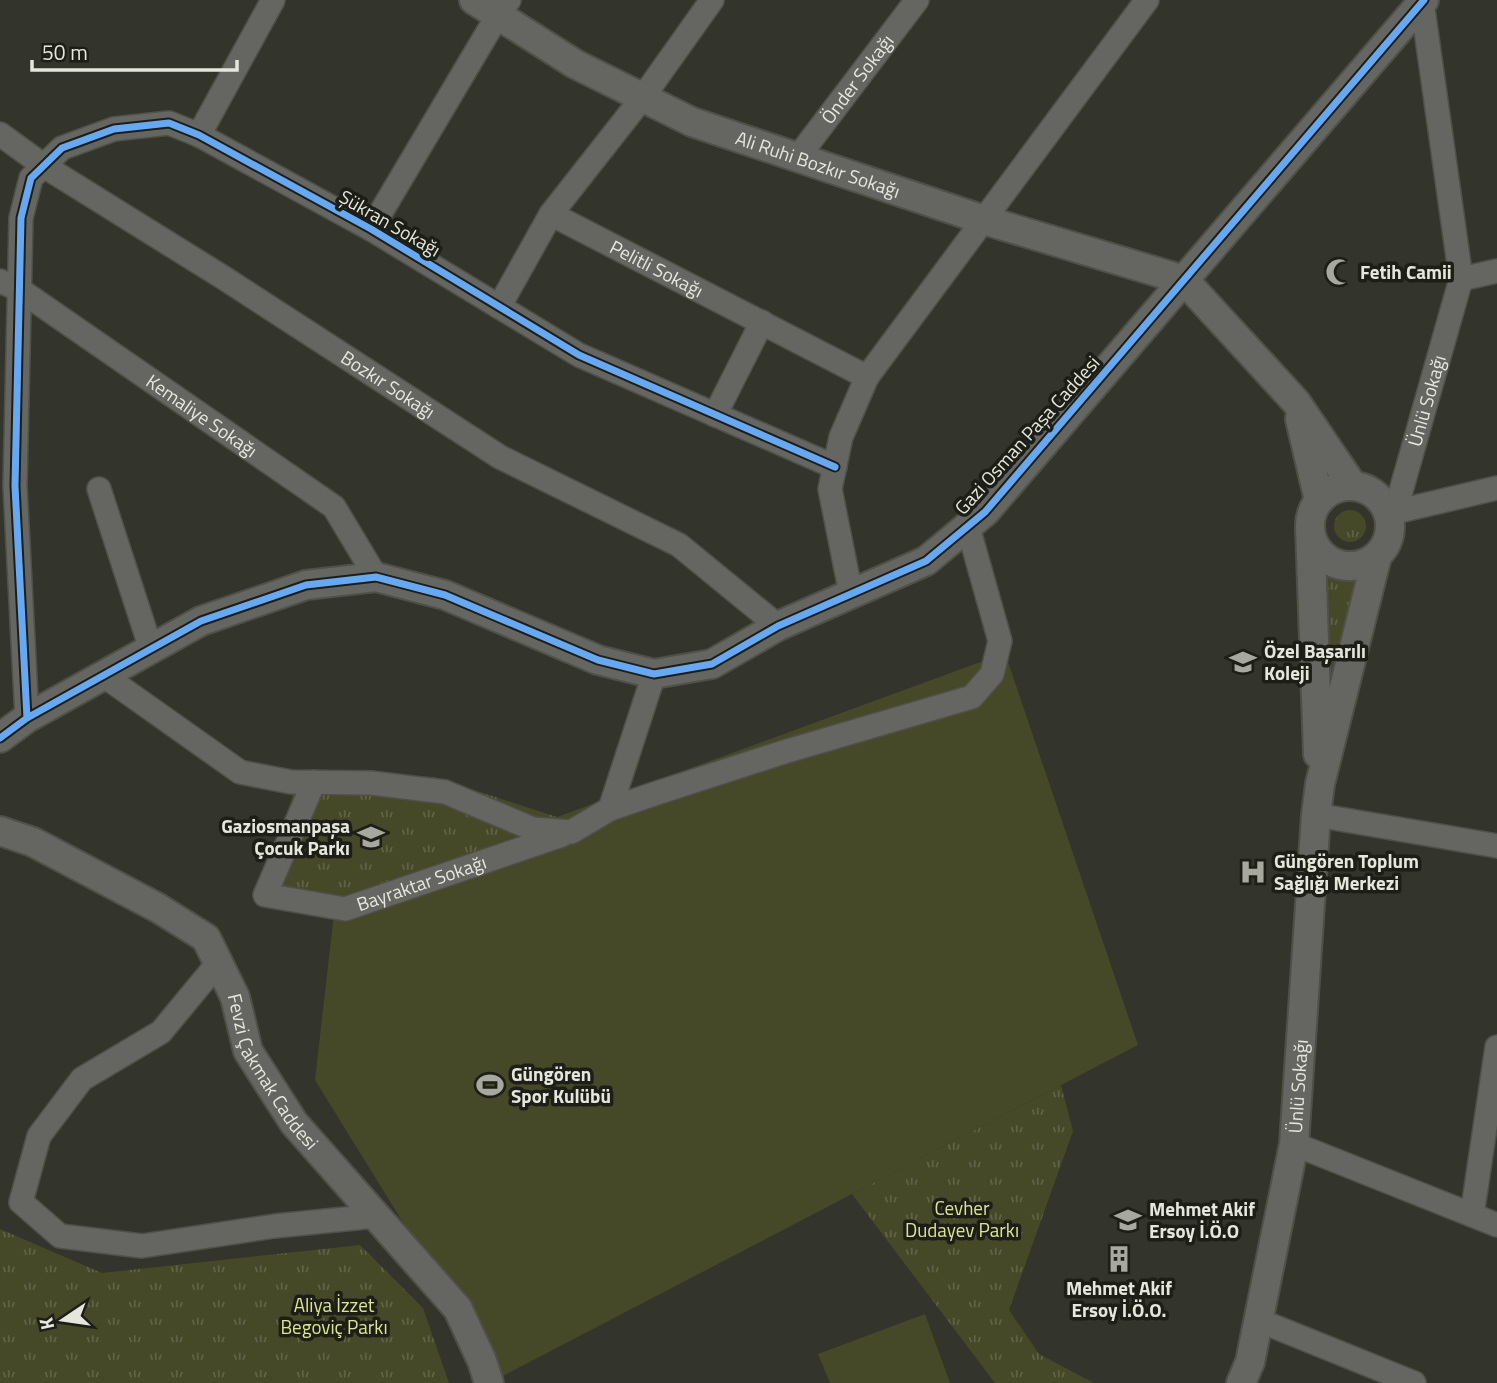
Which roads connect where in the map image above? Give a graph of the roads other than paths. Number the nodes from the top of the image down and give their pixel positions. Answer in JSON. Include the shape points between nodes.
{"nodes":[{"id":1,"x":273,"y":0,"type":"edge"},
{"id":2,"x":474,"y":0,"type":"edge"},
{"id":3,"x":712,"y":0,"type":"edge"},
{"id":4,"x":917,"y":0,"type":"edge"},
{"id":5,"x":1147,"y":0,"type":"edge"},
{"id":6,"x":1423,"y":1,"type":"edge"},
{"id":7,"x":504,"y":8,"type":"edge"},
{"id":8,"x":643,"y":97,"type":"junction"},
{"id":9,"x":0,"y":134,"type":"edge"},
{"id":10,"x":199,"y":135,"type":"junction"},
{"id":11,"x":798,"y":157,"type":"junction"},
{"id":12,"x":44,"y":166,"type":"junction"},
{"id":13,"x":551,"y":214,"type":"junction"},
{"id":14,"x":984,"y":220,"type":"junction"},
{"id":15,"x":371,"y":229,"type":"junction"},
{"id":16,"x":1497,"y":271,"type":"edge"},
{"id":17,"x":1461,"y":279,"type":"junction"},
{"id":18,"x":1184,"y":280,"type":"junction"},
{"id":19,"x":10,"y":286,"type":"edge"},
{"id":20,"x":499,"y":307,"type":"junction"},
{"id":21,"x":762,"y":322,"type":"junction"},
{"id":22,"x":867,"y":377,"type":"junction"},
{"id":23,"x":1296,"y":402,"type":"junction"},
{"id":24,"x":715,"y":415,"type":"junction"},
{"id":25,"x":835,"y":467,"type":"junction"},
{"id":26,"x":1353,"y":486,"type":"junction"},
{"id":27,"x":1497,"y":488,"type":"edge"},
{"id":28,"x":99,"y":489,"type":"dead end"},
{"id":29,"x":1315,"y":513,"type":"junction"},
{"id":30,"x":1393,"y":517,"type":"junction"},
{"id":31,"x":968,"y":527,"type":"junction"},
{"id":32,"x":1377,"y":556,"type":"junction"},
{"id":33,"x":376,"y":577,"type":"junction"},
{"id":34,"x":851,"y":594,"type":"junction"},
{"id":35,"x":778,"y":626,"type":"junction"},
{"id":36,"x":151,"y":649,"type":"junction"},
{"id":37,"x":654,"y":674,"type":"junction"},
{"id":38,"x":103,"y":675,"type":"junction"},
{"id":39,"x":13,"y":721,"type":"edge"},
{"id":40,"x":0,"y":738,"type":"edge"},
{"id":41,"x":314,"y":782,"type":"junction"},
{"id":42,"x":1320,"y":784,"type":"junction"},
{"id":43,"x":610,"y":809,"type":"junction"},
{"id":44,"x":1316,"y":815,"type":"junction"},
{"id":45,"x":0,"y":831,"type":"edge"},
{"id":46,"x":571,"y":832,"type":"junction"},
{"id":47,"x":1497,"y":846,"type":"edge"},
{"id":48,"x":219,"y":963,"type":"junction"},
{"id":49,"x":1497,"y":1047,"type":"edge"},
{"id":50,"x":1294,"y":1144,"type":"junction"},
{"id":51,"x":1472,"y":1215,"type":"junction"},
{"id":52,"x":376,"y":1216,"type":"junction"},
{"id":53,"x":1497,"y":1225,"type":"edge"},
{"id":54,"x":1258,"y":1320,"type":"junction"},
{"id":55,"x":489,"y":1383,"type":"edge"},
{"id":56,"x":1241,"y":1383,"type":"edge"},
{"id":57,"x":1414,"y":1383,"type":"edge"}],
"edges":[{"from":1,"to":10,"type":"street"},
{"from":2,"to":7,"type":"street","name":"Ali Ruhi Bozkır Sokağı"},
{"from":3,"to":8,"type":"street"},
{"from":4,"to":11,"type":"street","name":"Önder Sokağı"},
{"from":5,"to":14,"type":"street"},
{"from":6,"to":17,"type":"street"},
{"from":6,"to":18,"type":"street","name":"Gazi Osman Paşa Caddesi"},
{"from":7,"to":8,"type":"street","name":"Ali Ruhi Bozkır Sokağı","via":[[575,64]]},
{"from":7,"to":15,"type":"street"},
{"from":8,"to":11,"type":"street","name":"Ali Ruhi Bozkır Sokağı","via":[[692,122]]},
{"from":8,"to":13,"type":"street"},
{"from":9,"to":12,"type":"street","name":"Bozkır Sokağı"},
{"from":10,"to":12,"type":"street","name":"Şükran Sokağı","via":[[169,123],[114,129],[62,148]]},
{"from":10,"to":15,"type":"street","name":"Şükran Sokağı"},
{"from":11,"to":14,"type":"street","name":"Ali Ruhi Bozkır Sokağı"},
{"from":12,"to":19,"type":"street","name":"Şükran Sokağı","via":[[31,178]]},
{"from":12,"to":35,"type":"street","name":"Bozkır Sokağı","via":[[500,457],[679,545]]},
{"from":13,"to":20,"type":"street"},
{"from":13,"to":21,"type":"street","name":"Pelitli Sokağı"},
{"from":14,"to":18,"type":"street","name":"Ali Ruhi Bozkır Sokağı"},
{"from":14,"to":22,"type":"street"},
{"from":15,"to":20,"type":"street","name":"Şükran Sokağı"},
{"from":16,"to":17,"type":"street"},
{"from":17,"to":30,"type":"street","name":"Ünlü Sokağı"},
{"from":18,"to":23,"type":"street"},
{"from":18,"to":31,"type":"street","name":"Gazi Osman Paşa Caddesi"},
{"from":19,"to":33,"type":"street","name":"Kemaliye Sokağı","via":[[334,507]]},
{"from":19,"to":39,"type":"street","name":"Şükran Sokağı","via":[[15,485]]},
{"from":20,"to":24,"type":"street","name":"Şükran Sokağı","via":[[579,355]]},
{"from":21,"to":22,"type":"street","name":"Pelitli Sokağı"},
{"from":21,"to":24,"type":"street"},
{"from":22,"to":25,"type":"street","via":[[841,437]]},
{"from":23,"to":26,"type":"street"},
{"from":23,"to":29,"type":"street"},
{"from":24,"to":25,"type":"street","name":"Şükran Sokağı"},
{"from":25,"to":34,"type":"street","via":[[830,489]]},
{"from":26,"to":29,"type":"street","via":[[1329,492]]},
{"from":26,"to":30,"type":"street","via":[[1377,497]]},
{"from":27,"to":30,"type":"street"},
{"from":28,"to":36,"type":"street"},
{"from":29,"to":32,"type":"street","via":[[1312,540],[1330,561],[1355,566]]},
{"from":29,"to":42,"type":"street"},
{"from":30,"to":32,"type":"street","via":[[1390,534]]},
{"from":31,"to":34,"type":"street","name":"Gazi Osman Paşa Caddesi","via":[[926,561]]},
{"from":31,"to":43,"type":"street","via":[[1000,641],[992,674],[972,697]]},
{"from":32,"to":42,"type":"street"},
{"from":33,"to":36,"type":"street","name":"Gazi Osman Paşa Caddesi","via":[[306,585],[201,621]]},
{"from":33,"to":37,"type":"street","name":"Gazi Osman Paşa Caddesi","via":[[445,595],[598,660]]},
{"from":34,"to":35,"type":"street","name":"Gazi Osman Paşa Caddesi"},
{"from":35,"to":37,"type":"street","name":"Gazi Osman Paşa Caddesi","via":[[712,664]]},
{"from":36,"to":38,"type":"street","name":"Gazi Osman Paşa Caddesi"},
{"from":37,"to":43,"type":"street"},
{"from":38,"to":39,"type":"street","name":"Gazi Osman Paşa Caddesi"},
{"from":38,"to":41,"type":"street","via":[[240,772]]},
{"from":39,"to":40,"type":"street","name":"Gazi Osman Paşa Caddesi"},
{"from":41,"to":46,"type":"street","via":[[445,792],[533,829]]},
{"from":41,"to":46,"type":"street","name":"Bayraktar Sokağı","via":[[265,894],[345,909]]},
{"from":42,"to":44,"type":"street","name":"Ünlü Sokağı"},
{"from":43,"to":46,"type":"street"},
{"from":44,"to":47,"type":"street"},
{"from":44,"to":50,"type":"street","name":"Ünlü Sokağı"},
{"from":45,"to":48,"type":"street","name":"Fevzi Çakmak Caddesi","via":[[33,842],[158,908],[206,939]]},
{"from":48,"to":52,"type":"street","name":"Fevzi Çakmak Caddesi","via":[[235,997],[248,1051],[294,1123]]},
{"from":48,"to":52,"type":"street","via":[[161,1032],[82,1079],[39,1136],[21,1202],[61,1236],[142,1246]]},
{"from":49,"to":51,"type":"street"},
{"from":50,"to":51,"type":"street"},
{"from":50,"to":54,"type":"street","name":"Ünlü Sokağı"},
{"from":51,"to":53,"type":"street"},
{"from":52,"to":55,"type":"street","name":"Fevzi Çakmak Caddesi","via":[[458,1310]]},
{"from":54,"to":56,"type":"street","name":"Ünlü Sokağı"},
{"from":54,"to":57,"type":"street"}]}
